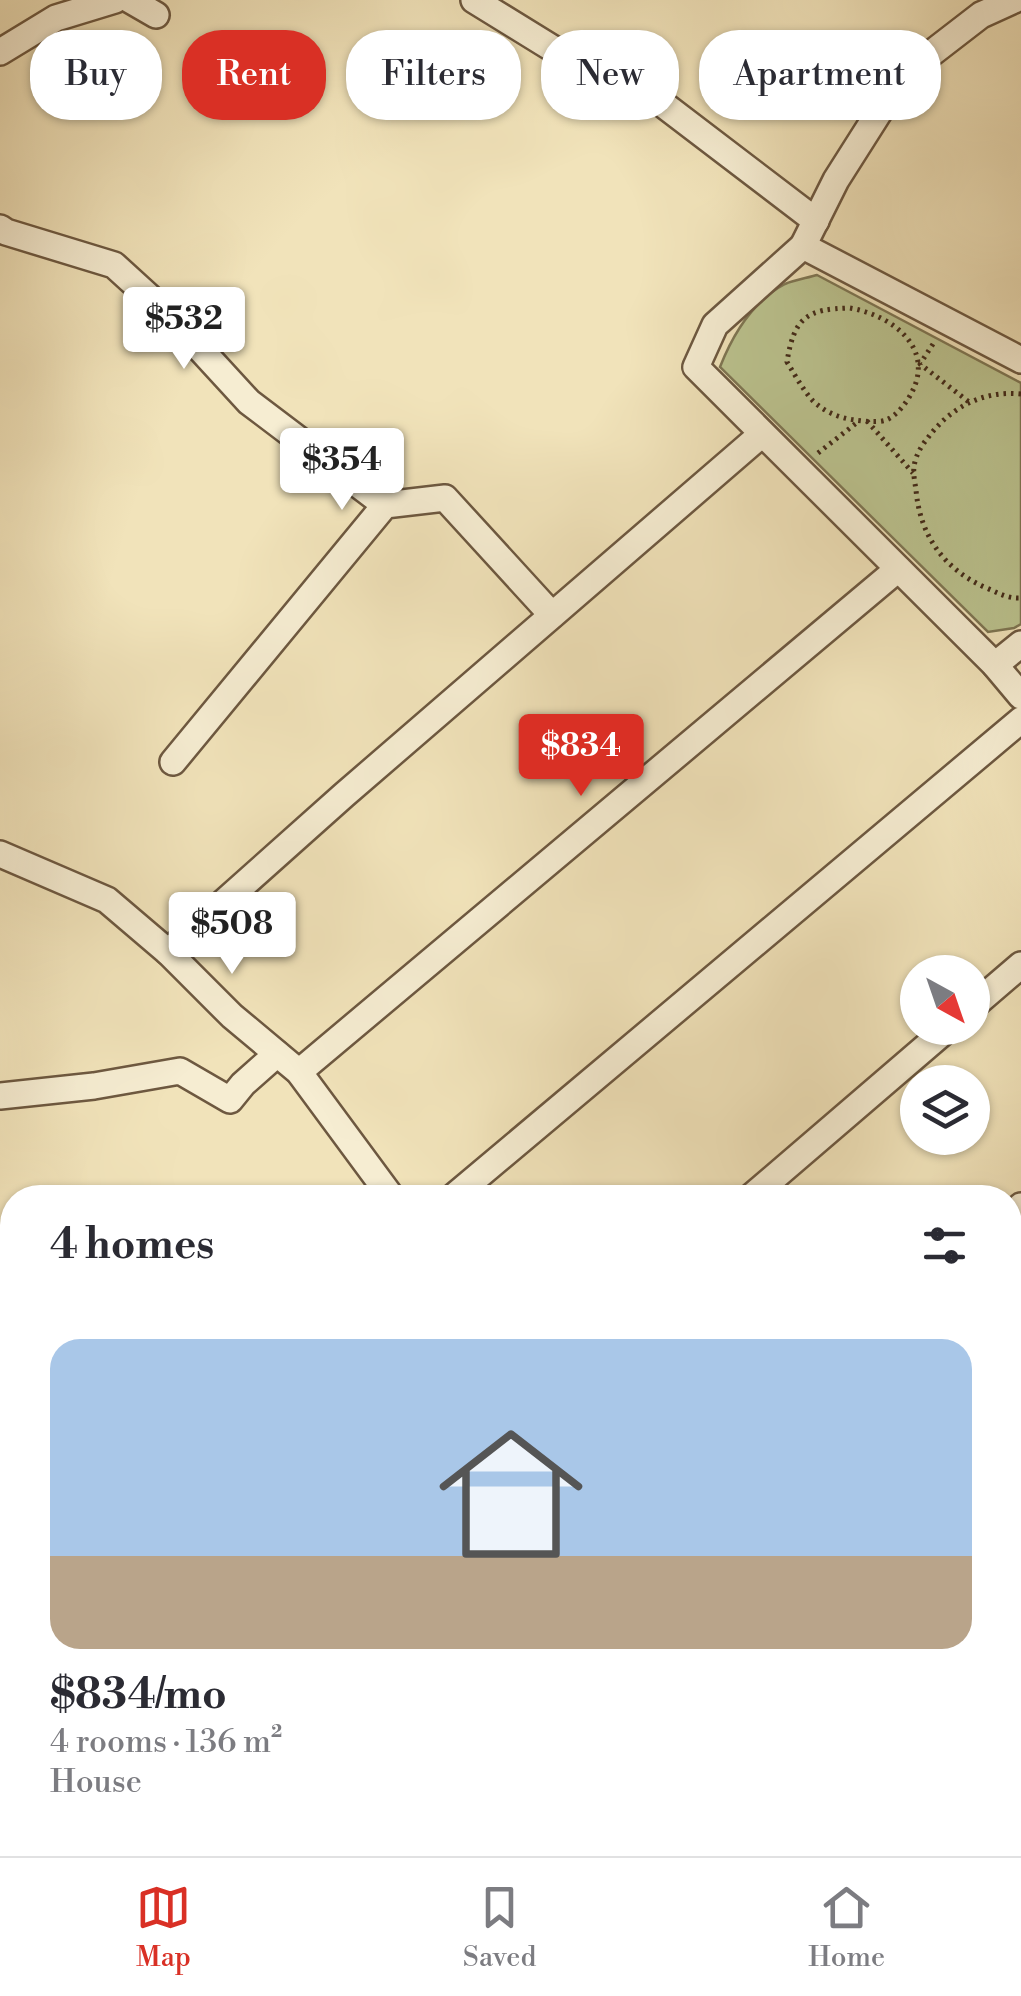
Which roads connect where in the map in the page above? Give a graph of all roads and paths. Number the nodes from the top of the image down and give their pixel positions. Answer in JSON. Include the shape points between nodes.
{"nodes":[{"id":1,"x":115,"y":0,"type":"edge"},
{"id":2,"x":130,"y":0,"type":"edge"},
{"id":3,"x":474,"y":0,"type":"edge"},
{"id":4,"x":1014,"y":0,"type":"edge"},
{"id":5,"x":156,"y":15,"type":"dead end"},
{"id":6,"x":0,"y":52,"type":"edge"},
{"id":7,"x":816,"y":221,"type":"junction"},
{"id":8,"x":0,"y":228,"type":"edge"},
{"id":9,"x":803,"y":246,"type":"junction"},
{"id":10,"x":948,"y":322,"type":"junction"},
{"id":11,"x":1021,"y":360,"type":"edge"},
{"id":12,"x":920,"y":364,"type":"junction"},
{"id":13,"x":1021,"y":394,"type":"edge"},
{"id":14,"x":970,"y":402,"type":"junction"},
{"id":15,"x":863,"y":421,"type":"junction"},
{"id":16,"x":762,"y":434,"type":"junction"},
{"id":17,"x":798,"y":470,"type":"junction"},
{"id":18,"x":914,"y":475,"type":"junction"},
{"id":19,"x":384,"y":505,"type":"junction"},
{"id":20,"x":898,"y":568,"type":"junction"},
{"id":21,"x":1021,"y":598,"type":"edge"},
{"id":22,"x":552,"y":616,"type":"junction"},
{"id":23,"x":1021,"y":644,"type":"edge"},
{"id":24,"x":995,"y":666,"type":"junction"},
{"id":25,"x":1021,"y":696,"type":"edge"},
{"id":26,"x":1021,"y":720,"type":"edge"},
{"id":27,"x":172,"y":762,"type":"dead end"},
{"id":28,"x":0,"y":854,"type":"edge"},
{"id":29,"x":168,"y":952,"type":"junction"},
{"id":30,"x":1021,"y":965,"type":"edge"},
{"id":31,"x":990,"y":992,"type":"edge"},
{"id":32,"x":928,"y":1045,"type":"edge"},
{"id":33,"x":278,"y":1054,"type":"junction"},
{"id":34,"x":300,"y":1072,"type":"junction"},
{"id":35,"x":0,"y":1096,"type":"edge"},
{"id":36,"x":383,"y":1185,"type":"edge"},
{"id":37,"x":467,"y":1185,"type":"edge"},
{"id":38,"x":765,"y":1185,"type":"edge"}],
"edges":[{"from":1,"to":6,"type":"street","via":[[56,18]]},
{"from":2,"to":5,"type":"street"},
{"from":3,"to":7,"type":"street","via":[[628,95],[660,102]]},
{"from":4,"to":7,"type":"street","via":[[981,16],[902,76]]},
{"from":7,"to":9,"type":"street"},
{"from":8,"to":19,"type":"street","via":[[114,266],[249,402]]},
{"from":9,"to":10,"type":"street"},
{"from":9,"to":16,"type":"street","via":[[715,325],[696,367]]},
{"from":10,"to":11,"type":"street"},
{"from":10,"to":12,"type":"path"},
{"from":12,"to":14,"type":"path"},
{"from":12,"to":15,"type":"path","via":[[899,411],[886,421]]},
{"from":12,"to":15,"type":"path","via":[[916,349],[867,311],[822,309],[808,316],[796,329],[787,362],[826,411]]},
{"from":13,"to":14,"type":"path"},
{"from":14,"to":18,"type":"path","via":[[935,427]]},
{"from":15,"to":17,"type":"path"},
{"from":15,"to":18,"type":"path"},
{"from":16,"to":17,"type":"street"},
{"from":16,"to":22,"type":"street"},
{"from":17,"to":20,"type":"street"},
{"from":18,"to":21,"type":"path","via":[[921,522],[943,559],[977,584]]},
{"from":19,"to":22,"type":"street","via":[[445,498]]},
{"from":19,"to":27,"type":"street"},
{"from":20,"to":24,"type":"street"},
{"from":20,"to":34,"type":"street"},
{"from":22,"to":29,"type":"street"},
{"from":23,"to":24,"type":"street"},
{"from":24,"to":25,"type":"street"},
{"from":26,"to":37,"type":"street"},
{"from":28,"to":29,"type":"street","via":[[107,900]]},
{"from":29,"to":33,"type":"street"},
{"from":30,"to":31,"type":"street"},
{"from":32,"to":38,"type":"street"},
{"from":33,"to":34,"type":"street"},
{"from":33,"to":35,"type":"street","via":[[230,1100],[180,1071]]},
{"from":34,"to":36,"type":"street"}]}
